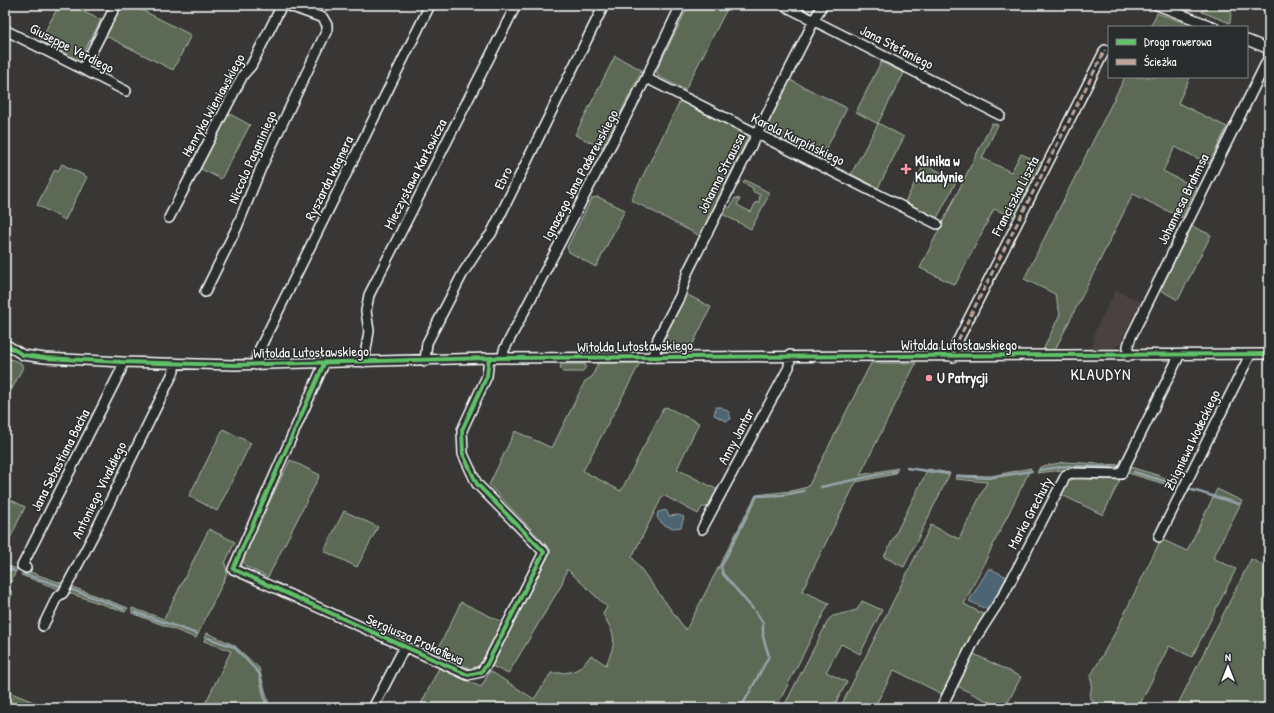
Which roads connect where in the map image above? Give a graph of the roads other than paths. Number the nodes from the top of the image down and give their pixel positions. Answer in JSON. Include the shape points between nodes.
{"nodes":[{"id":1,"x":116,"y":5,"type":"edge"},
{"id":2,"x":282,"y":5,"type":"edge"},
{"id":3,"x":287,"y":5,"type":"edge"},
{"id":4,"x":430,"y":5,"type":"edge"},
{"id":5,"x":516,"y":5,"type":"edge"},
{"id":6,"x":604,"y":5,"type":"edge"},
{"id":7,"x":681,"y":5,"type":"edge"},
{"id":8,"x":782,"y":5,"type":"edge"},
{"id":9,"x":822,"y":5,"type":"edge"},
{"id":10,"x":1157,"y":5,"type":"edge"},
{"id":11,"x":814,"y":21,"type":"junction"},
{"id":12,"x":1211,"y":26,"type":"edge"},
{"id":13,"x":5,"y":30,"type":"edge"},
{"id":14,"x":1248,"y":40,"type":"edge"},
{"id":15,"x":1269,"y":48,"type":"edge"},
{"id":16,"x":1104,"y":50,"type":"dead end"},
{"id":17,"x":1269,"y":57,"type":"edge"},
{"id":18,"x":83,"y":69,"type":"junction"},
{"id":19,"x":646,"y":78,"type":"junction"},
{"id":20,"x":126,"y":91,"type":"dead end"},
{"id":21,"x":1000,"y":115,"type":"dead end"},
{"id":22,"x":757,"y":134,"type":"junction"},
{"id":23,"x":169,"y":218,"type":"dead end"},
{"id":24,"x":937,"y":224,"type":"dead end"},
{"id":25,"x":205,"y":292,"type":"dead end"},
{"id":26,"x":5,"y":344,"type":"edge"},
{"id":27,"x":1269,"y":354,"type":"edge"},
{"id":28,"x":790,"y":355,"type":"junction"},
{"id":29,"x":1250,"y":355,"type":"junction"},
{"id":30,"x":1128,"y":356,"type":"junction"},
{"id":31,"x":1179,"y":356,"type":"junction"},
{"id":32,"x":654,"y":357,"type":"junction"},
{"id":33,"x":953,"y":357,"type":"junction"},
{"id":34,"x":489,"y":358,"type":"junction"},
{"id":35,"x":503,"y":358,"type":"junction"},
{"id":36,"x":425,"y":361,"type":"junction"},
{"id":37,"x":122,"y":362,"type":"junction"},
{"id":38,"x":364,"y":362,"type":"junction"},
{"id":39,"x":174,"y":363,"type":"junction"},
{"id":40,"x":324,"y":364,"type":"junction"},
{"id":41,"x":256,"y":365,"type":"junction"},
{"id":42,"x":702,"y":529,"type":"dead end"},
{"id":43,"x":1159,"y":537,"type":"dead end"},
{"id":44,"x":26,"y":568,"type":"dead end"},
{"id":45,"x":43,"y":626,"type":"dead end"},
{"id":46,"x":405,"y":646,"type":"junction"},
{"id":47,"x":373,"y":708,"type":"edge"},
{"id":48,"x":941,"y":708,"type":"edge"}],
"edges":[{"from":1,"to":18,"type":"street"},
{"from":2,"to":23,"type":"street","name":"Henryka Wieniawskiego"},
{"from":3,"to":25,"type":"street","name":"Niccolo Paganiniego","via":[[323,18],[327,25],[326,34]]},
{"from":4,"to":41,"type":"street","name":"Ryszarda Wagnera","via":[[257,354]]},
{"from":5,"to":38,"type":"street","name":"Mieczysława Karłowicza","via":[[369,295],[366,311],[370,331]]},
{"from":6,"to":36,"type":"street","name":"Ebro","via":[[491,234],[463,272],[427,342]]},
{"from":7,"to":19,"type":"street","name":"Ignacego Jana Paderewskiego"},
{"from":8,"to":11,"type":"street","name":"Jana Stefaniego"},
{"from":9,"to":11,"type":"street","name":"Johanna Straussa"},
{"from":10,"to":12,"type":"street"},
{"from":11,"to":21,"type":"street","name":"Jana Stefaniego"},
{"from":11,"to":22,"type":"street","name":"Johanna Straussa"},
{"from":13,"to":18,"type":"street","name":"Giuseppe Verdiego"},
{"from":14,"to":15,"type":"street"},
{"from":16,"to":33,"type":"street","name":"Franciszka Liszta","via":[[956,344]]},
{"from":17,"to":30,"type":"street","name":"Johannesa Brahmsa","via":[[1131,337]]},
{"from":18,"to":20,"type":"street","name":"Giuseppe Verdiego"},
{"from":19,"to":22,"type":"street","name":"Karola Kurpińskiego"},
{"from":19,"to":35,"type":"street","name":"Ignacego Jana Paderewskiego","via":[[530,298],[504,350]]},
{"from":22,"to":24,"type":"street","name":"Karola Kurpińskiego"},
{"from":22,"to":32,"type":"street","name":"Johanna Straussa","via":[[688,271],[680,296],[658,338]]},
{"from":26,"to":37,"type":"street","name":"Witolda Lutosławskiego","via":[[18,353],[32,357]]},
{"from":27,"to":29,"type":"street","name":"Witolda Lutosławskiego"},
{"from":28,"to":32,"type":"street","name":"Witolda Lutosławskiego"},
{"from":28,"to":33,"type":"street","name":"Witolda Lutosławskiego"},
{"from":28,"to":42,"type":"street","name":"Anny Jantar","via":[[789,368]]},
{"from":29,"to":31,"type":"street","name":"Witolda Lutosławskiego"},
{"from":29,"to":43,"type":"street","name":"Zbigniewa Wodeckiego"},
{"from":30,"to":31,"type":"street","name":"Witolda Lutosławskiego"},
{"from":30,"to":33,"type":"street","name":"Witolda Lutosławskiego"},
{"from":31,"to":48,"type":"street","name":"Marka Grechuty","via":[[1121,474],[1066,475],[1004,594],[975,639]]},
{"from":32,"to":35,"type":"street","name":"Witolda Lutosławskiego"},
{"from":34,"to":35,"type":"street","name":"Witolda Lutosławskiego"},
{"from":34,"to":36,"type":"street","name":"Witolda Lutosławskiego"},
{"from":34,"to":46,"type":"street","name":"Sergiusza Prokofiewa","via":[[487,376],[462,430],[463,454],[477,484],[544,552],[481,672],[468,675]]},
{"from":36,"to":38,"type":"street","name":"Witolda Lutosławskiego"},
{"from":37,"to":39,"type":"street","name":"Witolda Lutosławskiego"},
{"from":37,"to":44,"type":"street","name":"Jana Sebastiana Bacha","via":[[121,370],[22,566]]},
{"from":38,"to":40,"type":"street","name":"Witolda Lutosławskiego"},
{"from":39,"to":41,"type":"street","name":"Witolda Lutosławskiego"},
{"from":39,"to":45,"type":"street","name":"Antoniego Vivaldiego","via":[[174,371],[95,532]]},
{"from":40,"to":41,"type":"street","name":"Witolda Lutosławskiego"},
{"from":40,"to":46,"type":"street","name":"Sergiusza Prokofiewa","via":[[233,569]]},
{"from":46,"to":47,"type":"street"}]}
